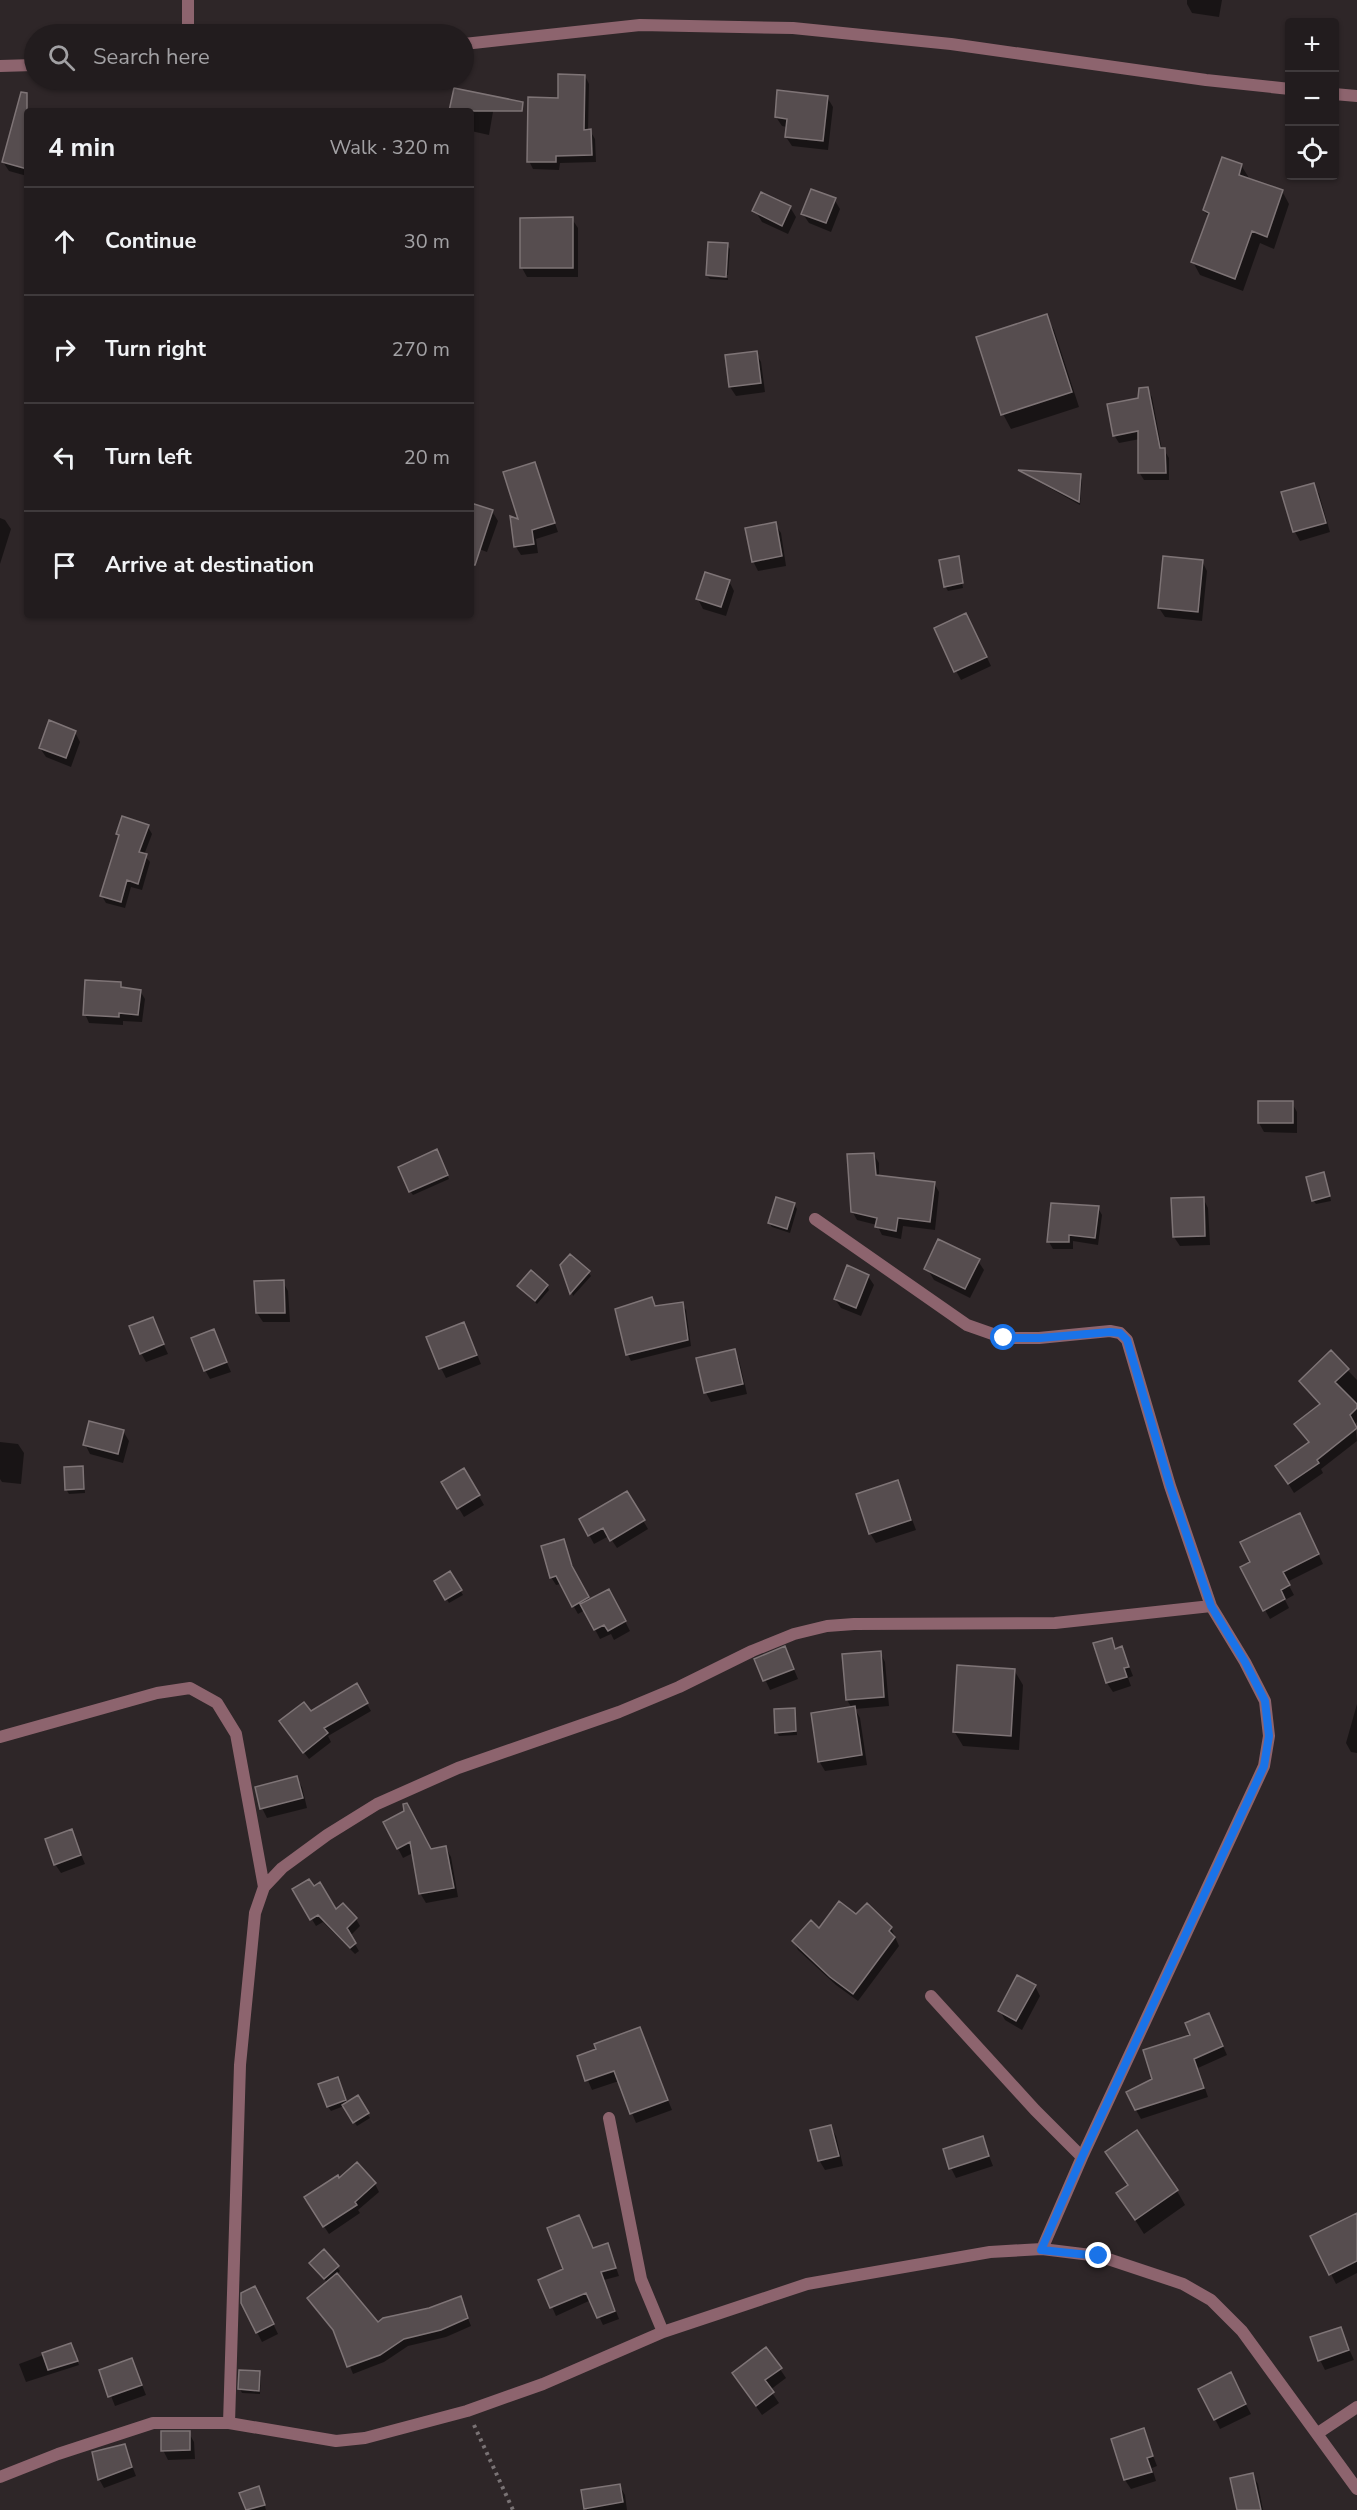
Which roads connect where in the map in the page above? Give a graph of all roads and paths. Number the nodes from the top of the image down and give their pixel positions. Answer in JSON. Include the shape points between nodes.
{"nodes":[{"id":1,"x":188,"y":0,"type":"edge"},
{"id":2,"x":188,"y":24,"type":"edge"},
{"id":3,"x":474,"y":43,"type":"edge"},
{"id":4,"x":24,"y":65,"type":"edge"},
{"id":5,"x":0,"y":66,"type":"edge"},
{"id":6,"x":1285,"y":88,"type":"edge"},
{"id":7,"x":1339,"y":94,"type":"edge"},
{"id":8,"x":1357,"y":96,"type":"edge"},
{"id":9,"x":815,"y":1219,"type":"dead end"},
{"id":10,"x":1211,"y":1606,"type":"junction"},
{"id":11,"x":0,"y":1737,"type":"edge"},
{"id":12,"x":264,"y":1887,"type":"junction"},
{"id":13,"x":931,"y":1996,"type":"dead end"},
{"id":14,"x":609,"y":2118,"type":"dead end"},
{"id":15,"x":1082,"y":2157,"type":"junction"},
{"id":16,"x":1041,"y":2250,"type":"junction"},
{"id":17,"x":663,"y":2332,"type":"junction"},
{"id":18,"x":1357,"y":2407,"type":"edge"},
{"id":19,"x":467,"y":2411,"type":"junction"},
{"id":20,"x":229,"y":2423,"type":"junction"},
{"id":21,"x":1318,"y":2433,"type":"junction"},
{"id":22,"x":0,"y":2477,"type":"edge"},
{"id":23,"x":1357,"y":2489,"type":"edge"},
{"id":24,"x":513,"y":2510,"type":"edge"}],
"edges":[{"from":1,"to":2,"type":"street"},
{"from":3,"to":6,"type":"street","via":[[640,25],[793,28],[951,44]]},
{"from":4,"to":5,"type":"street"},
{"from":7,"to":8,"type":"street"},
{"from":9,"to":10,"type":"street","via":[[967,1325],[1004,1338],[1120,1333],[1127,1340]]},
{"from":10,"to":12,"type":"street","via":[[1055,1623],[854,1624],[794,1634],[619,1712],[458,1768],[377,1804],[309,1848]]},
{"from":10,"to":15,"type":"street","via":[[1265,1701],[1269,1736],[1264,1766]]},
{"from":11,"to":12,"type":"street","via":[[157,1693],[190,1688],[217,1703],[236,1734]]},
{"from":12,"to":20,"type":"street","via":[[255,1913],[240,2065]]},
{"from":13,"to":15,"type":"street"},
{"from":14,"to":17,"type":"street","via":[[641,2279]]},
{"from":15,"to":16,"type":"street"},
{"from":16,"to":17,"type":"street","via":[[990,2252],[807,2284]]},
{"from":16,"to":21,"type":"street","via":[[1099,2256],[1183,2284],[1211,2300],[1242,2331]]},
{"from":17,"to":19,"type":"street","via":[[543,2384]]},
{"from":18,"to":21,"type":"street"},
{"from":19,"to":20,"type":"street","via":[[365,2438],[336,2441]]},
{"from":19,"to":24,"type":"path"},
{"from":20,"to":22,"type":"street","via":[[153,2423]]},
{"from":21,"to":23,"type":"street"}]}
